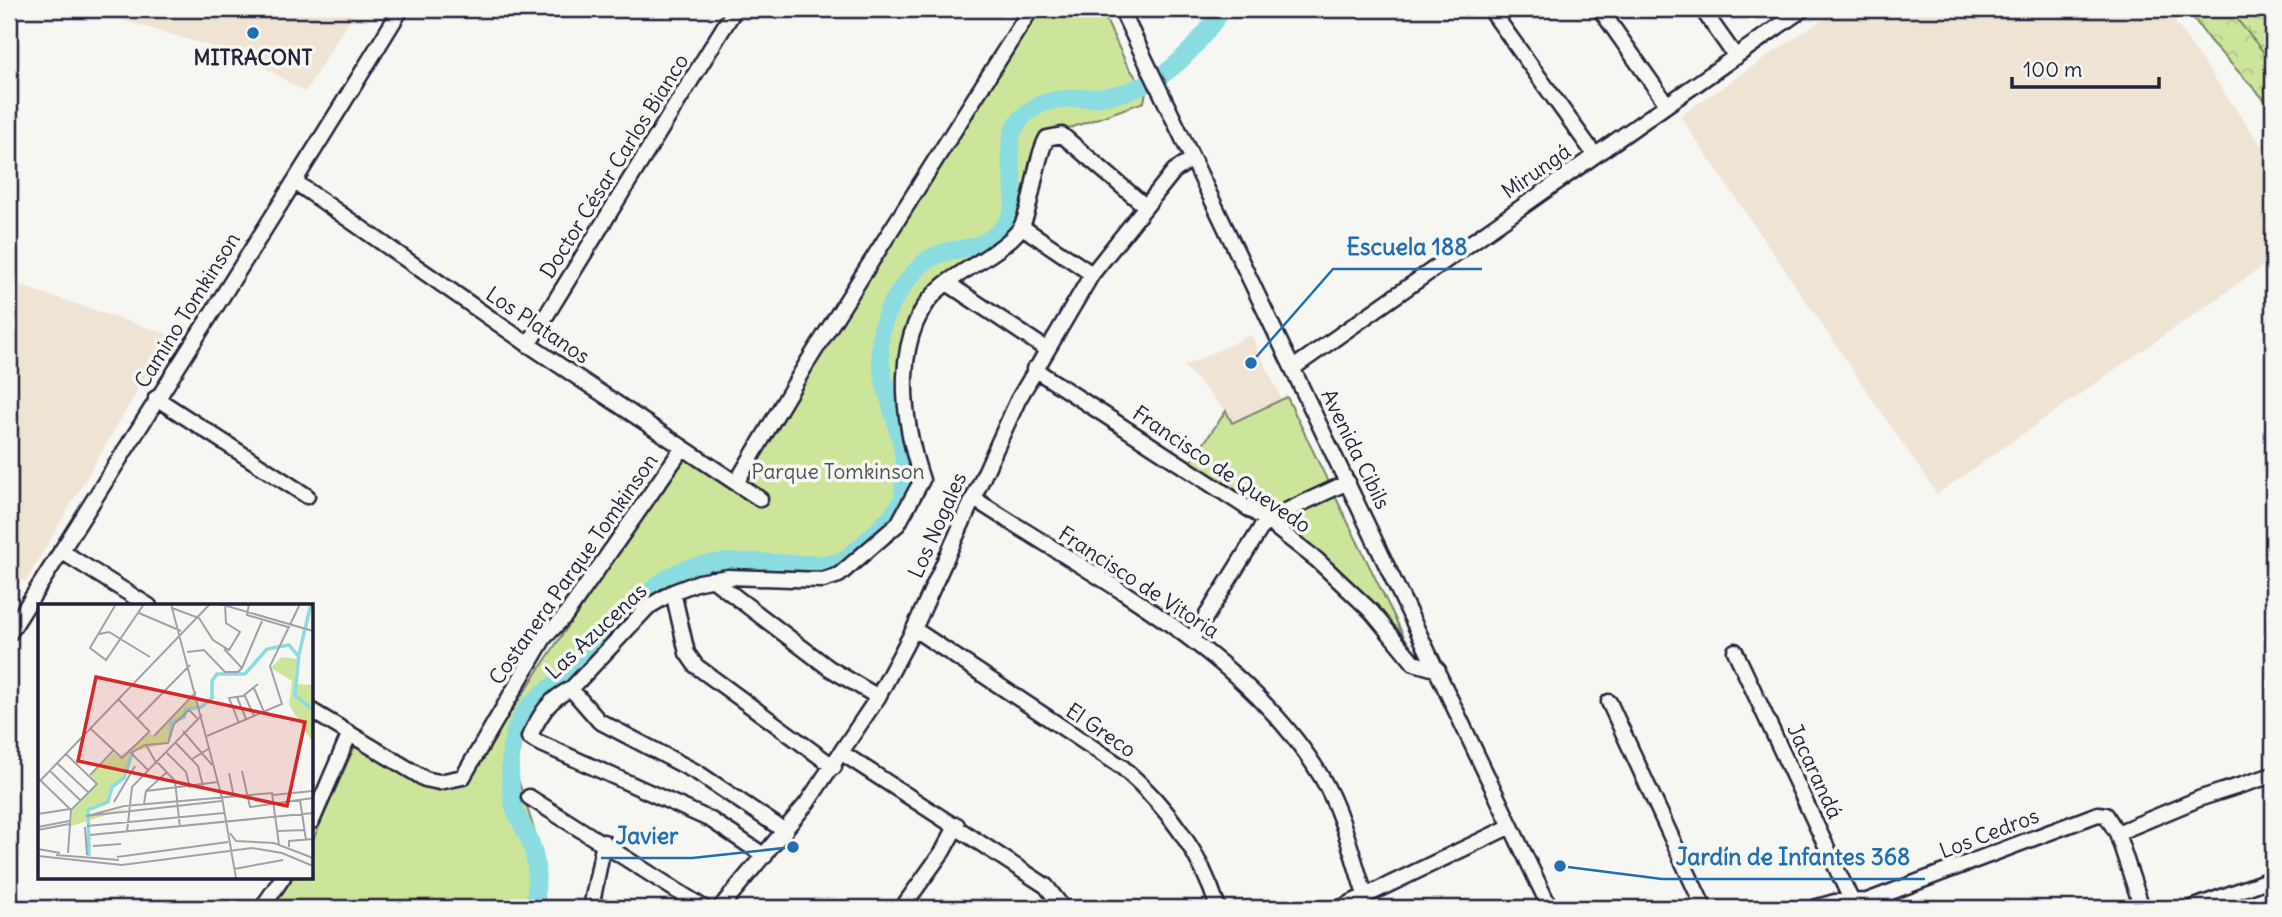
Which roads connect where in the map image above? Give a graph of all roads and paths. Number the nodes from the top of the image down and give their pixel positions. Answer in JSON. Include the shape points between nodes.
{"nodes":[{"id":1,"x":401,"y":9,"type":"edge"},
{"id":2,"x":735,"y":9,"type":"edge"},
{"id":3,"x":1031,"y":9,"type":"edge"},
{"id":4,"x":1121,"y":9,"type":"edge"},
{"id":5,"x":1490,"y":9,"type":"edge"},
{"id":6,"x":1600,"y":9,"type":"edge"},
{"id":7,"x":1702,"y":9,"type":"edge"},
{"id":8,"x":1803,"y":9,"type":"edge"},
{"id":9,"x":1736,"y":57,"type":"junction"},
{"id":10,"x":1666,"y":103,"type":"junction"},
{"id":11,"x":1595,"y":155,"type":"junction"},
{"id":12,"x":1192,"y":159,"type":"junction"},
{"id":13,"x":295,"y":182,"type":"junction"},
{"id":14,"x":1145,"y":206,"type":"junction"},
{"id":15,"x":1022,"y":227,"type":"junction"},
{"id":16,"x":1092,"y":274,"type":"junction"},
{"id":17,"x":947,"y":283,"type":"junction"},
{"id":18,"x":528,"y":345,"type":"junction"},
{"id":19,"x":1046,"y":349,"type":"junction"},
{"id":20,"x":1293,"y":368,"type":"junction"},
{"id":21,"x":1034,"y":369,"type":"junction"},
{"id":22,"x":156,"y":398,"type":"junction"},
{"id":23,"x":682,"y":449,"type":"junction"},
{"id":24,"x":1349,"y":481,"type":"junction"},
{"id":25,"x":736,"y":483,"type":"junction"},
{"id":26,"x":307,"y":496,"type":"dead end"},
{"id":27,"x":973,"y":498,"type":"junction"},
{"id":28,"x":760,"y":499,"type":"dead end"},
{"id":29,"x":1266,"y":520,"type":"junction"},
{"id":30,"x":61,"y":551,"type":"junction"},
{"id":31,"x":712,"y":579,"type":"junction"},
{"id":32,"x":673,"y":592,"type":"junction"},
{"id":33,"x":146,"y":604,"type":"edge"},
{"id":34,"x":914,"y":629,"type":"junction"},
{"id":35,"x":9,"y":634,"type":"edge"},
{"id":36,"x":1192,"y":639,"type":"junction"},
{"id":37,"x":1735,"y":651,"type":"dead end"},
{"id":38,"x":1438,"y":670,"type":"junction"},
{"id":39,"x":571,"y":689,"type":"junction"},
{"id":40,"x":878,"y":697,"type":"junction"},
{"id":41,"x":1609,"y":702,"type":"dead end"},
{"id":42,"x":313,"y":712,"type":"edge"},
{"id":43,"x":349,"y":735,"type":"junction"},
{"id":44,"x":842,"y":753,"type":"junction"},
{"id":45,"x":834,"y":767,"type":"junction"},
{"id":46,"x":2273,"y":775,"type":"edge"},
{"id":47,"x":529,"y":797,"type":"dead end"},
{"id":48,"x":313,"y":819,"type":"edge"},
{"id":49,"x":957,"y":825,"type":"junction"},
{"id":50,"x":1511,"y":826,"type":"junction"},
{"id":51,"x":785,"y":831,"type":"junction"},
{"id":52,"x":2116,"y":833,"type":"junction"},
{"id":53,"x":604,"y":842,"type":"junction"},
{"id":54,"x":765,"y":856,"type":"junction"},
{"id":55,"x":282,"y":878,"type":"edge"},
{"id":56,"x":2273,"y":878,"type":"edge"},
{"id":57,"x":1366,"y":898,"type":"junction"},
{"id":58,"x":1853,"y":905,"type":"edge"},
{"id":59,"x":262,"y":908,"type":"edge"},
{"id":60,"x":591,"y":908,"type":"edge"},
{"id":61,"x":704,"y":908,"type":"edge"},
{"id":62,"x":720,"y":908,"type":"edge"},
{"id":63,"x":902,"y":908,"type":"edge"},
{"id":64,"x":1063,"y":908,"type":"edge"},
{"id":65,"x":1218,"y":908,"type":"edge"},
{"id":66,"x":1340,"y":908,"type":"edge"},
{"id":67,"x":1550,"y":908,"type":"edge"},
{"id":68,"x":1704,"y":908,"type":"edge"},
{"id":69,"x":1814,"y":908,"type":"edge"},
{"id":70,"x":2142,"y":908,"type":"edge"},
{"id":71,"x":2192,"y":908,"type":"edge"}],
"edges":[{"from":1,"to":13,"type":"street","name":"Camino Tomkinson"},
{"from":2,"to":18,"type":"street","name":"Doctor César Carlos Bianco"},
{"from":3,"to":25,"type":"street"},
{"from":4,"to":12,"type":"street","name":"Avenida Cibils"},
{"from":5,"to":11,"type":"street"},
{"from":6,"to":10,"type":"street"},
{"from":7,"to":9,"type":"street"},
{"from":8,"to":9,"type":"street","name":"Mirungá"},
{"from":9,"to":10,"type":"street","name":"Mirungá"},
{"from":10,"to":11,"type":"street","name":"Mirungá"},
{"from":11,"to":20,"type":"street","name":"Mirungá"},
{"from":12,"to":14,"type":"street","name":"Los Nogales","via":[[1174,171]]},
{"from":12,"to":20,"type":"street","name":"Avenida Cibils"},
{"from":13,"to":18,"type":"street","name":"Los Platanos"},
{"from":13,"to":22,"type":"street","name":"Camino Tomkinson"},
{"from":14,"to":15,"type":"street","via":[[1062,135],[1051,136],[1044,143]]},
{"from":14,"to":16,"type":"street","name":"Los Nogales"},
{"from":15,"to":16,"type":"street"},
{"from":15,"to":17,"type":"street","name":"Las Azucenas"},
{"from":16,"to":19,"type":"street","name":"Los Nogales"},
{"from":17,"to":19,"type":"street"},
{"from":17,"to":31,"type":"street","name":"Las Azucenas","via":[[923,308],[909,346],[907,414],[922,480],[898,524],[839,575],[823,580]]},
{"from":18,"to":23,"type":"street","name":"Los Platanos"},
{"from":19,"to":21,"type":"street","name":"Los Nogales"},
{"from":20,"to":24,"type":"street","name":"Avenida Cibils"},
{"from":21,"to":27,"type":"street","name":"Los Nogales"},
{"from":21,"to":29,"type":"street","name":"Francisco de Quevedo"},
{"from":22,"to":26,"type":"street"},
{"from":22,"to":30,"type":"street","name":"Camino Tomkinson"},
{"from":23,"to":25,"type":"street","name":"Los Platanos"},
{"from":23,"to":43,"type":"street","name":"Costanera Parque Tomkinson","via":[[565,616],[544,638],[463,777],[439,782],[425,779]]},
{"from":24,"to":29,"type":"street"},
{"from":24,"to":38,"type":"street","name":"Avenida Cibils"},
{"from":25,"to":28,"type":"street","name":"Los Platanos"},
{"from":27,"to":34,"type":"street","name":"Los Nogales"},
{"from":27,"to":36,"type":"street","name":"Francisco de Vitoria"},
{"from":29,"to":36,"type":"street"},
{"from":29,"to":38,"type":"street","name":"Francisco de Quevedo","via":[[1371,611],[1414,663]]},
{"from":30,"to":33,"type":"street"},
{"from":30,"to":35,"type":"street","name":"Camino Tomkinson"},
{"from":31,"to":32,"type":"street","name":"Las Azucenas"},
{"from":31,"to":40,"type":"street","via":[[830,668]]},
{"from":32,"to":39,"type":"street","name":"Las Azucenas","via":[[648,607]]},
{"from":32,"to":45,"type":"street","via":[[687,653],[696,666]]},
{"from":34,"to":40,"type":"street","name":"Los Nogales"},
{"from":34,"to":65,"type":"street","name":"El Greco","via":[[1122,767],[1149,791],[1193,849]]},
{"from":36,"to":57,"type":"street","name":"Francisco de Vitoria","via":[[1261,698],[1322,779]]},
{"from":37,"to":58,"type":"street","name":"Jacarandá"},
{"from":38,"to":50,"type":"street","name":"Avenida Cibils"},
{"from":39,"to":51,"type":"street","via":[[599,721],[698,773]]},
{"from":39,"to":54,"type":"street","name":"Las Azucenas","via":[[548,705],[529,737],[711,820]]},
{"from":40,"to":44,"type":"street","name":"Los Nogales"},
{"from":41,"to":68,"type":"street"},
{"from":42,"to":43,"type":"street"},
{"from":43,"to":48,"type":"street"},
{"from":44,"to":45,"type":"street","name":"Los Nogales"},
{"from":44,"to":49,"type":"street"},
{"from":45,"to":51,"type":"street","name":"Los Nogales"},
{"from":46,"to":52,"type":"street"},
{"from":47,"to":53,"type":"street"},
{"from":49,"to":63,"type":"street"},
{"from":49,"to":64,"type":"street","via":[[1046,886]]},
{"from":50,"to":57,"type":"street"},
{"from":50,"to":67,"type":"street","name":"Avenida Cibils"},
{"from":51,"to":54,"type":"street","name":"Los Nogales"},
{"from":52,"to":58,"type":"street","name":"Los Cedros","via":[[2106,815],[2098,814]]},
{"from":52,"to":70,"type":"street"},
{"from":53,"to":60,"type":"street"},
{"from":53,"to":61,"type":"street"},
{"from":54,"to":62,"type":"street","name":"Los Nogales"},
{"from":55,"to":59,"type":"street"},
{"from":56,"to":71,"type":"street"},
{"from":57,"to":66,"type":"street"},
{"from":58,"to":69,"type":"street","name":"Los Cedros"}]}
